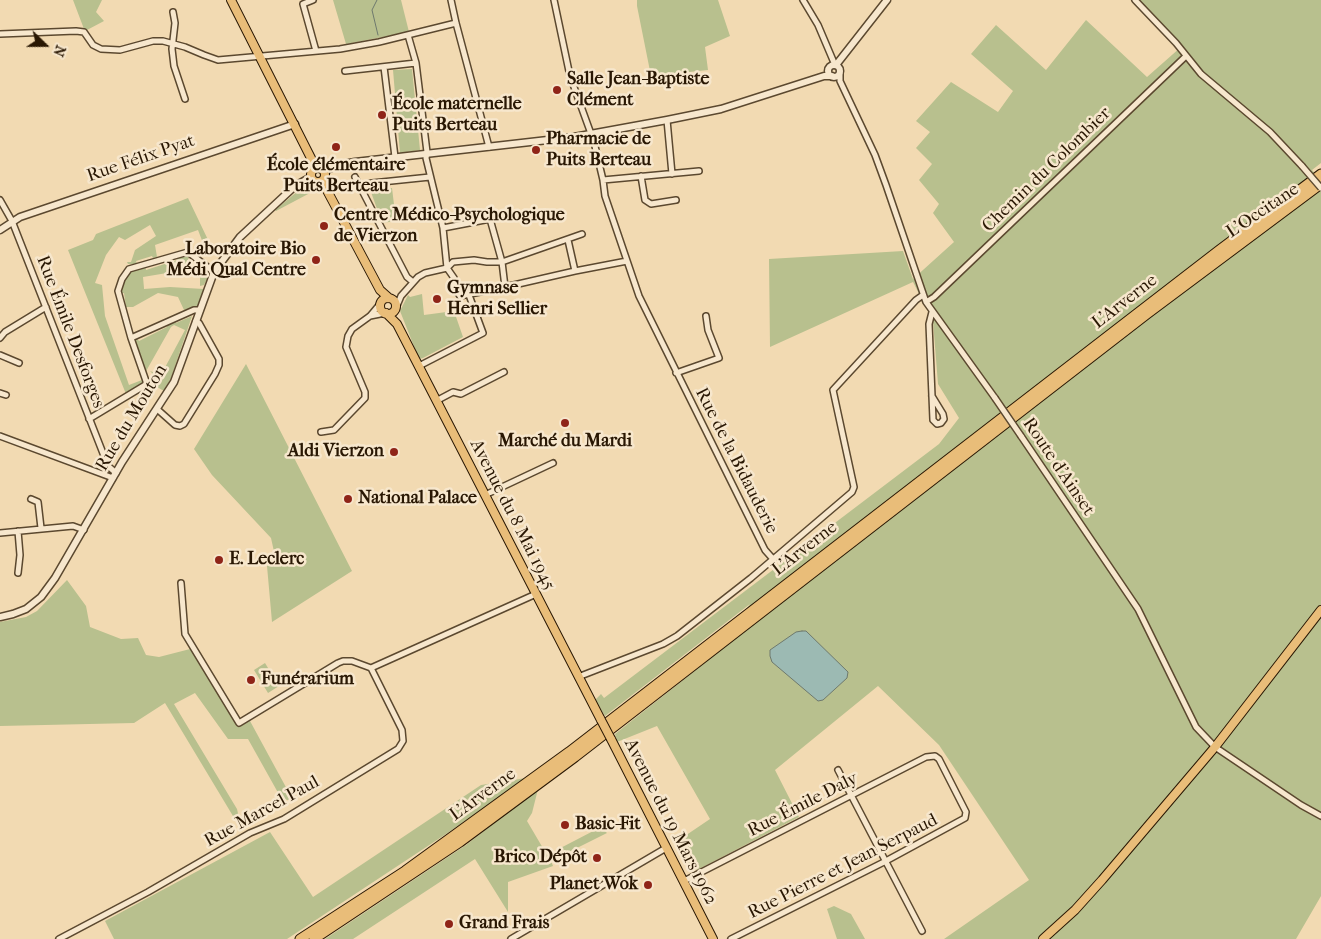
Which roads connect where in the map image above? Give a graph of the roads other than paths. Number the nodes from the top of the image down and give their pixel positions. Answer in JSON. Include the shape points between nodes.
{"nodes":[{"id":1,"x":231,"y":0,"type":"edge"},
{"id":2,"x":313,"y":0,"type":"edge"},
{"id":3,"x":451,"y":0,"type":"edge"},
{"id":4,"x":554,"y":0,"type":"edge"},
{"id":5,"x":803,"y":0,"type":"edge"},
{"id":6,"x":887,"y":0,"type":"edge"},
{"id":7,"x":1135,"y":0,"type":"edge"},
{"id":8,"x":173,"y":12,"type":"dead end"},
{"id":9,"x":456,"y":23,"type":"junction"},
{"id":10,"x":0,"y":34,"type":"edge"},
{"id":11,"x":408,"y":35,"type":"junction"},
{"id":12,"x":172,"y":43,"type":"junction"},
{"id":13,"x":316,"y":51,"type":"junction"},
{"id":14,"x":258,"y":55,"type":"junction"},
{"id":15,"x":1186,"y":56,"type":"junction"},
{"id":16,"x":844,"y":57,"type":"junction"},
{"id":17,"x":832,"y":58,"type":"junction"},
{"id":18,"x":416,"y":63,"type":"junction"},
{"id":19,"x":384,"y":67,"type":"junction"},
{"id":20,"x":345,"y":71,"type":"dead end"},
{"id":21,"x":834,"y":72,"type":"junction"},
{"id":22,"x":185,"y":99,"type":"dead end"},
{"id":23,"x":666,"y":120,"type":"junction"},
{"id":24,"x":294,"y":124,"type":"junction"},
{"id":25,"x":591,"y":134,"type":"junction"},
{"id":26,"x":489,"y":147,"type":"junction"},
{"id":27,"x":427,"y":154,"type":"junction"},
{"id":28,"x":394,"y":157,"type":"junction"},
{"id":29,"x":316,"y":168,"type":"junction"},
{"id":30,"x":325,"y":171,"type":"junction"},
{"id":31,"x":699,"y":171,"type":"dead end"},
{"id":32,"x":1321,"y":173,"type":"edge"},
{"id":33,"x":672,"y":174,"type":"junction"},
{"id":34,"x":642,"y":176,"type":"junction"},
{"id":35,"x":311,"y":177,"type":"junction"},
{"id":36,"x":356,"y":177,"type":"dead end"},
{"id":37,"x":430,"y":177,"type":"junction"},
{"id":38,"x":603,"y":180,"type":"junction"},
{"id":39,"x":322,"y":181,"type":"junction"},
{"id":40,"x":1321,"y":184,"type":"edge"},
{"id":41,"x":1321,"y":190,"type":"edge"},
{"id":42,"x":364,"y":192,"type":"junction"},
{"id":43,"x":0,"y":200,"type":"edge"},
{"id":44,"x":676,"y":200,"type":"dead end"},
{"id":45,"x":1281,"y":204,"type":"joint"},
{"id":46,"x":12,"y":222,"type":"junction"},
{"id":47,"x":443,"y":228,"type":"junction"},
{"id":48,"x":0,"y":230,"type":"edge"},
{"id":49,"x":582,"y":234,"type":"dead end"},
{"id":50,"x":568,"y":240,"type":"junction"},
{"id":51,"x":1222,"y":257,"type":"junction"},
{"id":52,"x":627,"y":261,"type":"junction"},
{"id":53,"x":502,"y":262,"type":"junction"},
{"id":54,"x":447,"y":268,"type":"junction"},
{"id":55,"x":575,"y":271,"type":"junction"},
{"id":56,"x":214,"y":272,"type":"junction"},
{"id":57,"x":413,"y":282,"type":"junction"},
{"id":58,"x":505,"y":287,"type":"junction"},
{"id":59,"x":380,"y":290,"type":"junction"},
{"id":60,"x":923,"y":294,"type":"junction"},
{"id":61,"x":469,"y":295,"type":"junction"},
{"id":62,"x":401,"y":296,"type":"junction"},
{"id":63,"x":390,"y":298,"type":"junction"},
{"id":64,"x":926,"y":302,"type":"junction"},
{"id":65,"x":380,"y":304,"type":"junction"},
{"id":66,"x":46,"y":307,"type":"junction"},
{"id":67,"x":395,"y":308,"type":"junction"},
{"id":68,"x":200,"y":310,"type":"junction"},
{"id":69,"x":932,"y":312,"type":"junction"},
{"id":70,"x":386,"y":313,"type":"junction"},
{"id":71,"x":370,"y":316,"type":"junction"},
{"id":72,"x":706,"y":316,"type":"dead end"},
{"id":73,"x":196,"y":321,"type":"junction"},
{"id":74,"x":397,"y":324,"type":"junction"},
{"id":75,"x":0,"y":338,"type":"edge"},
{"id":76,"x":131,"y":338,"type":"junction"},
{"id":77,"x":0,"y":355,"type":"edge"},
{"id":78,"x":19,"y":362,"type":"dead end"},
{"id":79,"x":419,"y":366,"type":"junction"},
{"id":80,"x":504,"y":372,"type":"dead end"},
{"id":81,"x":676,"y":373,"type":"junction"},
{"id":82,"x":932,"y":396,"type":"junction"},
{"id":83,"x":436,"y":401,"type":"junction"},
{"id":84,"x":157,"y":409,"type":"junction"},
{"id":85,"x":90,"y":419,"type":"junction"},
{"id":86,"x":321,"y":432,"type":"dead end"},
{"id":87,"x":0,"y":436,"type":"edge"},
{"id":88,"x":553,"y":463,"type":"dead end"},
{"id":89,"x":115,"y":476,"type":"junction"},
{"id":90,"x":485,"y":495,"type":"junction"},
{"id":91,"x":31,"y":499,"type":"dead end"},
{"id":92,"x":41,"y":528,"type":"junction"},
{"id":93,"x":84,"y":530,"type":"junction"},
{"id":94,"x":18,"y":531,"type":"junction"},
{"id":95,"x":0,"y":533,"type":"edge"},
{"id":96,"x":773,"y":559,"type":"junction"},
{"id":97,"x":18,"y":573,"type":"dead end"},
{"id":98,"x":181,"y":583,"type":"dead end"},
{"id":99,"x":536,"y":594,"type":"junction"},
{"id":100,"x":1321,"y":610,"type":"edge"},
{"id":101,"x":0,"y":617,"type":"edge"},
{"id":102,"x":371,"y":668,"type":"junction"},
{"id":103,"x":578,"y":677,"type":"junction"},
{"id":104,"x":601,"y":720,"type":"joint"},
{"id":105,"x":1215,"y":747,"type":"junction"},
{"id":106,"x":838,"y":770,"type":"dead end"},
{"id":107,"x":852,"y":796,"type":"junction"},
{"id":108,"x":1321,"y":816,"type":"edge"},
{"id":109,"x":965,"y":818,"type":"joint"},
{"id":110,"x":666,"y":848,"type":"junction"},
{"id":111,"x":884,"y":862,"type":"junction"},
{"id":112,"x":684,"y":881,"type":"junction"},
{"id":113,"x":922,"y":931,"type":"dead end"},
{"id":114,"x":1045,"y":938,"type":"edge"},
{"id":115,"x":59,"y":939,"type":"edge"},
{"id":116,"x":300,"y":939,"type":"edge"},
{"id":117,"x":314,"y":939,"type":"edge"},
{"id":118,"x":511,"y":939,"type":"edge"},
{"id":119,"x":713,"y":939,"type":"edge"},
{"id":120,"x":731,"y":939,"type":"edge"}],
"edges":[{"from":1,"to":14,"type":"main road"},
{"from":2,"to":13,"type":"street","via":[[303,4]]},
{"from":3,"to":9,"type":"street"},
{"from":4,"to":25,"type":"street","name":"Rue de la Bidauderie","via":[[570,76]]},
{"from":5,"to":17,"type":"street","name":"Route d'Ainset"},
{"from":6,"to":16,"type":"street"},
{"from":7,"to":15,"type":"street"},
{"from":8,"to":12,"type":"street"},
{"from":9,"to":11,"type":"street"},
{"from":9,"to":26,"type":"street"},
{"from":10,"to":12,"type":"street","via":[[84,32],[92,45],[120,50],[153,41]]},
{"from":11,"to":13,"type":"street","via":[[350,48]]},
{"from":11,"to":18,"type":"street"},
{"from":12,"to":14,"type":"street","via":[[218,60]]},
{"from":12,"to":22,"type":"street","via":[[174,66]]},
{"from":13,"to":14,"type":"street"},
{"from":14,"to":24,"type":"main road"},
{"from":15,"to":41,"type":"street","bridge":true,"via":[[1201,74],[1270,132]]},
{"from":15,"to":64,"type":"street","name":"Chemin du Colombier"},
{"from":16,"to":17,"type":"street"},
{"from":16,"to":21,"type":"street"},
{"from":17,"to":21,"type":"street","name":"Route d'Ainset"},
{"from":18,"to":19,"type":"street"},
{"from":18,"to":27,"type":"street"},
{"from":19,"to":20,"type":"street"},
{"from":19,"to":28,"type":"street"},
{"from":21,"to":23,"type":"street","via":[[735,105]]},
{"from":21,"to":60,"type":"street","name":"Route d'Ainset","via":[[875,155]]},
{"from":23,"to":25,"type":"street"},
{"from":23,"to":33,"type":"street"},
{"from":24,"to":29,"type":"main road"},
{"from":24,"to":46,"type":"street","name":"Rue Félix Pyat","via":[[78,196]]},
{"from":25,"to":26,"type":"street"},
{"from":25,"to":38,"type":"street","name":"Rue de la Bidauderie"},
{"from":26,"to":27,"type":"street"},
{"from":27,"to":28,"type":"street"},
{"from":27,"to":37,"type":"street"},
{"from":28,"to":30,"type":"street","via":[[338,165]]},
{"from":29,"to":30,"type":"main road"},
{"from":29,"to":35,"type":"main road","via":[[312,170]]},
{"from":30,"to":39,"type":"main road"},
{"from":31,"to":33,"type":"street"},
{"from":32,"to":45,"type":"highway","name":"L'Occitane"},
{"from":33,"to":34,"type":"street"},
{"from":34,"to":38,"type":"street"},
{"from":34,"to":44,"type":"street","via":[[644,200],[652,204]]},
{"from":35,"to":39,"type":"main road","via":[[316,182]]},
{"from":35,"to":56,"type":"street","name":"Rue du Mouton","via":[[294,186],[240,237]]},
{"from":36,"to":42,"type":"street"},
{"from":37,"to":42,"type":"street","via":[[372,183]]},
{"from":37,"to":47,"type":"street"},
{"from":38,"to":52,"type":"street","name":"Rue de la Bidauderie","via":[[605,196]]},
{"from":39,"to":59,"type":"main road"},
{"from":40,"to":51,"type":"highway","name":"L'Arverne"},
{"from":41,"to":51,"type":"highway","name":"L'Occitane"},
{"from":42,"to":57,"type":"street","via":[[407,277]]},
{"from":43,"to":46,"type":"street","name":"Rue Émile Desforges"},
{"from":45,"to":116,"type":"highway","name":"L'Arverne","via":[[569,752],[412,866]]},
{"from":46,"to":48,"type":"street","name":"Rue Félix Pyat"},
{"from":46,"to":66,"type":"street","name":"Rue Émile Desforges"},
{"from":47,"to":53,"type":"street","via":[[490,219]]},
{"from":47,"to":54,"type":"street"},
{"from":49,"to":50,"type":"street"},
{"from":50,"to":53,"type":"street"},
{"from":50,"to":55,"type":"street"},
{"from":51,"to":117,"type":"highway","name":"L'Arverne","via":[[575,757],[460,842]]},
{"from":52,"to":55,"type":"street"},
{"from":52,"to":81,"type":"street","name":"Rue de la Bidauderie","via":[[639,296]]},
{"from":53,"to":54,"type":"street","via":[[454,262]]},
{"from":53,"to":58,"type":"street"},
{"from":54,"to":57,"type":"street","via":[[421,274]]},
{"from":54,"to":61,"type":"street","via":[[460,296]]},
{"from":55,"to":58,"type":"street"},
{"from":56,"to":68,"type":"street","name":"Rue du Mouton"},
{"from":56,"to":76,"type":"street","via":[[188,252],[129,269],[118,291]]},
{"from":57,"to":62,"type":"street"},
{"from":58,"to":61,"type":"street"},
{"from":59,"to":63,"type":"main road"},
{"from":59,"to":65,"type":"main road"},
{"from":60,"to":64,"type":"street","name":"Route d'Ainset"},
{"from":60,"to":96,"type":"street","via":[[833,390],[854,487],[852,492]]},
{"from":61,"to":79,"type":"street","via":[[483,332]]},
{"from":62,"to":63,"type":"street"},
{"from":62,"to":67,"type":"street"},
{"from":63,"to":65,"type":"main road","via":[[385,298]]},
{"from":63,"to":67,"type":"main road"},
{"from":64,"to":69,"type":"street","name":"Route d'Ainset"},
{"from":65,"to":70,"type":"main road","via":[[380,309]]},
{"from":65,"to":71,"type":"street"},
{"from":66,"to":75,"type":"street"},
{"from":66,"to":85,"type":"street","name":"Rue Émile Desforges"},
{"from":67,"to":70,"type":"main road","via":[[392,313]]},
{"from":67,"to":74,"type":"main road","name":"Avenue du 8 Mai 1945"},
{"from":68,"to":73,"type":"street","name":"Rue du Mouton"},
{"from":68,"to":76,"type":"street"},
{"from":69,"to":82,"type":"street","via":[[929,324]]},
{"from":69,"to":105,"type":"street","name":"Route d'Ainset","bridge":true,"via":[[995,398],[1138,609],[1196,727]]},
{"from":70,"to":71,"type":"street"},
{"from":70,"to":74,"type":"main road","name":"Avenue du 8 Mai 1945"},
{"from":71,"to":86,"type":"street","via":[[352,329],[346,348],[365,398],[334,430]]},
{"from":72,"to":81,"type":"street","name":"Rue de la Bidauderie","via":[[719,358]]},
{"from":73,"to":84,"type":"street","name":"Rue du Mouton","via":[[174,382]]},
{"from":73,"to":84,"type":"street","via":[[219,359],[219,365],[184,424],[175,425]]},
{"from":74,"to":79,"type":"main road","name":"Avenue du 8 Mai 1945"},
{"from":76,"to":85,"type":"street","via":[[147,384]]},
{"from":77,"to":78,"type":"street"},
{"from":79,"to":83,"type":"main road","name":"Avenue du 8 Mai 1945"},
{"from":80,"to":83,"type":"street","via":[[461,394],[454,392]]},
{"from":81,"to":96,"type":"street","name":"Rue de la Bidauderie","via":[[765,550]]},
{"from":82,"to":82,"type":"street","via":[[933,420],[941,423],[943,414]]},
{"from":83,"to":90,"type":"main road","name":"Avenue du 8 Mai 1945"},
{"from":84,"to":89,"type":"street","name":"Rue du Mouton"},
{"from":85,"to":89,"type":"street","name":"Rue Émile Desforges"},
{"from":87,"to":89,"type":"street"},
{"from":88,"to":90,"type":"street"},
{"from":89,"to":93,"type":"street","name":"Rue du Mouton"},
{"from":90,"to":99,"type":"main road","name":"Avenue du 8 Mai 1945"},
{"from":91,"to":92,"type":"street","via":[[38,502]]},
{"from":92,"to":93,"type":"street","via":[[73,526]]},
{"from":92,"to":94,"type":"street"},
{"from":93,"to":101,"type":"street","name":"Rue du Mouton","via":[[41,597],[26,609]]},
{"from":94,"to":95,"type":"street"},
{"from":94,"to":97,"type":"street"},
{"from":96,"to":103,"type":"street","via":[[677,636]]},
{"from":98,"to":102,"type":"street","via":[[185,634],[239,724],[343,661]]},
{"from":99,"to":102,"type":"street"},
{"from":99,"to":103,"type":"main road","name":"Avenue du 8 Mai 1945"},
{"from":100,"to":105,"type":"main road"},
{"from":102,"to":115,"type":"street","name":"Rue Marcel Paul","via":[[402,730],[403,741],[398,749],[284,819],[250,833]]},
{"from":103,"to":104,"type":"main road","name":"Avenue du 8 Mai 1945"},
{"from":104,"to":110,"type":"main road","name":"Avenue du 19 Mars 1962","bridge":true},
{"from":105,"to":108,"type":"street","name":"Route d'Ainset"},
{"from":105,"to":114,"type":"main road","via":[[1102,880]]},
{"from":106,"to":107,"type":"street"},
{"from":107,"to":109,"type":"street","name":"Rue Émile Daly","via":[[926,757],[935,756],[966,812]]},
{"from":107,"to":111,"type":"street"},
{"from":107,"to":112,"type":"street","name":"Rue Émile Daly"},
{"from":109,"to":111,"type":"street","name":"Rue Pierre et Jean Serpaud"},
{"from":110,"to":112,"type":"main road","name":"Avenue du 19 Mars 1962"},
{"from":110,"to":118,"type":"street"},
{"from":111,"to":113,"type":"street"},
{"from":111,"to":120,"type":"street","name":"Rue Pierre et Jean Serpaud"},
{"from":112,"to":119,"type":"main road","name":"Avenue du 19 Mars 1962"}]}
